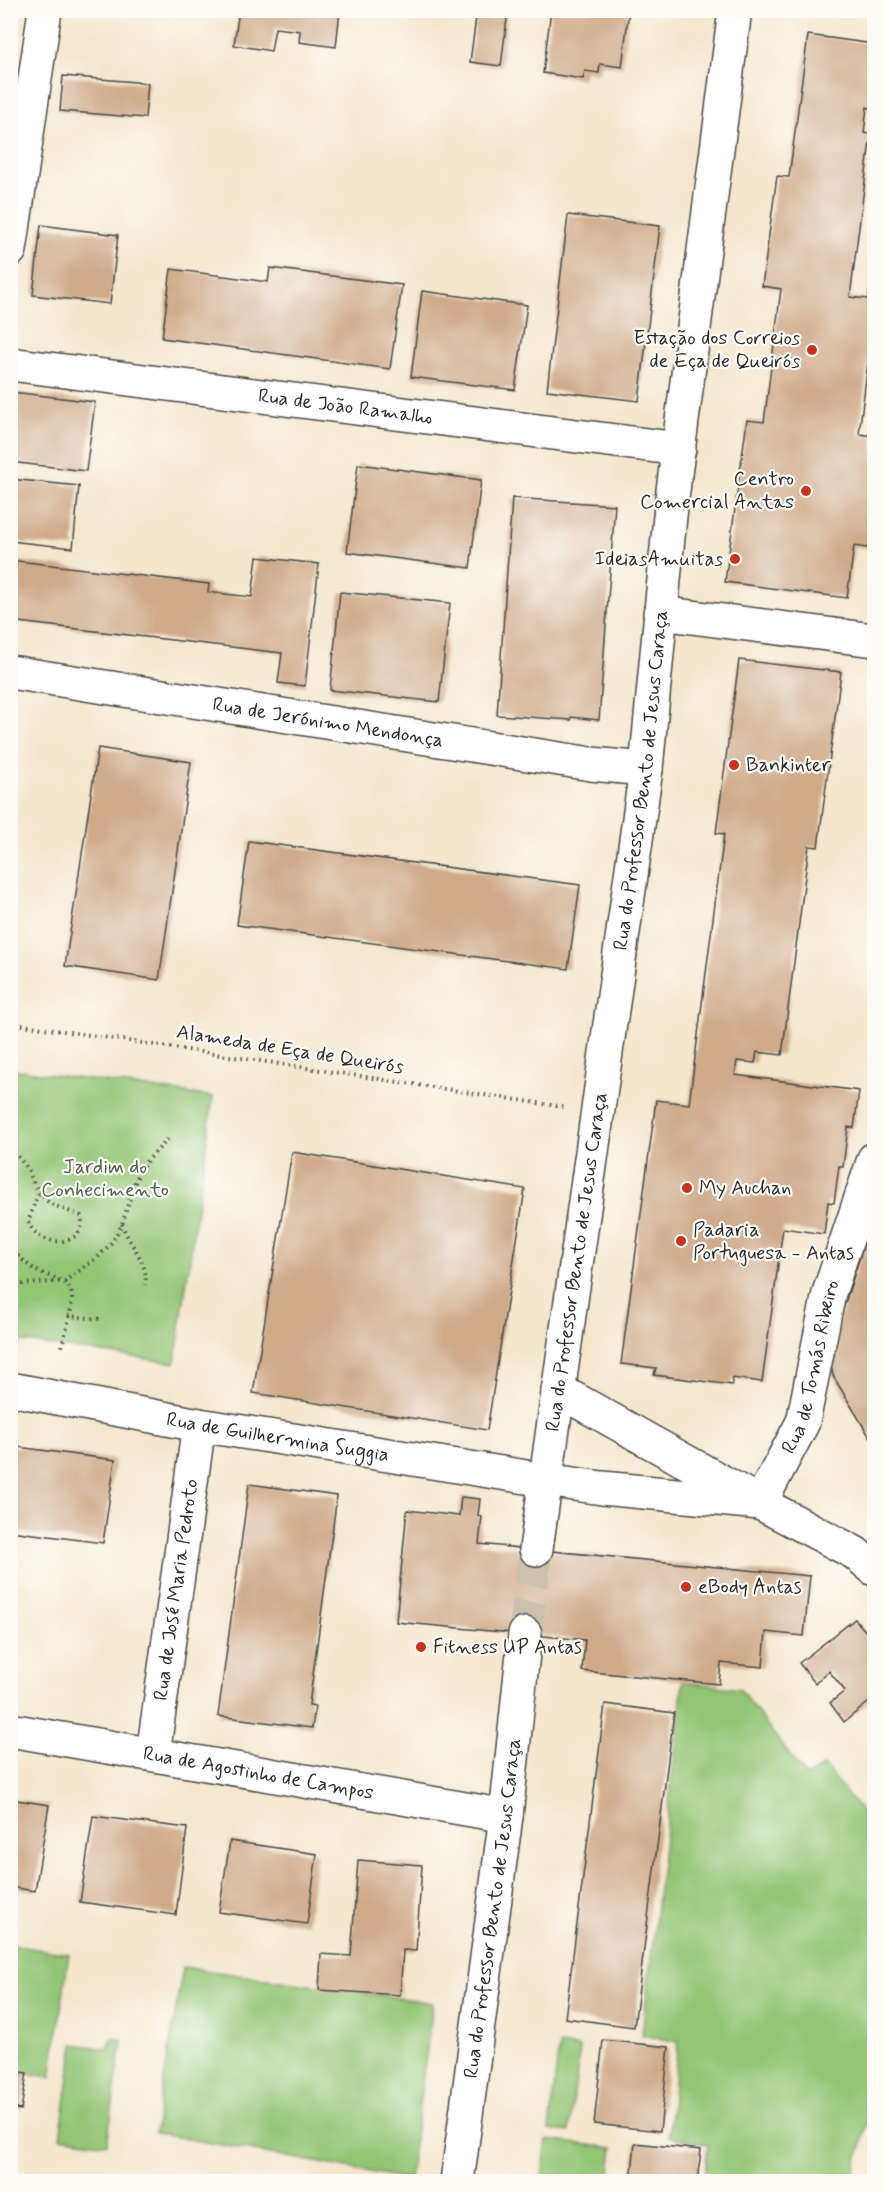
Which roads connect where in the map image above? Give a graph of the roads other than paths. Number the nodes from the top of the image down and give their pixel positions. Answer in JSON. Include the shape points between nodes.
{"nodes":[{"id":1,"x":45,"y":10,"type":"edge"},
{"id":2,"x":735,"y":10,"type":"edge"},
{"id":3,"x":10,"y":250,"type":"edge"},
{"id":4,"x":10,"y":364,"type":"edge"},
{"id":5,"x":679,"y":449,"type":"junction"},
{"id":6,"x":660,"y":614,"type":"junction"},
{"id":7,"x":874,"y":640,"type":"edge"},
{"id":8,"x":10,"y":672,"type":"edge"},
{"id":9,"x":646,"y":770,"type":"junction"},
{"id":10,"x":874,"y":1159,"type":"edge"},
{"id":11,"x":10,"y":1389,"type":"edge"},
{"id":12,"x":558,"y":1390,"type":"junction"},
{"id":13,"x":200,"y":1425,"type":"junction"},
{"id":14,"x":545,"y":1480,"type":"junction"},
{"id":15,"x":760,"y":1503,"type":"junction"},
{"id":16,"x":536,"y":1549,"type":"tunnel mouth"},
{"id":17,"x":874,"y":1569,"type":"edge"},
{"id":18,"x":525,"y":1634,"type":"tunnel mouth"},
{"id":19,"x":10,"y":1730,"type":"edge"},
{"id":20,"x":153,"y":1754,"type":"junction"},
{"id":21,"x":506,"y":1816,"type":"junction"},
{"id":22,"x":457,"y":2181,"type":"edge"}],
"edges":[{"from":1,"to":3,"type":"street"},
{"from":2,"to":5,"type":"street","name":"Rua do Professor Bento de Jesus Caraça"},
{"from":4,"to":5,"type":"street","name":"Rua de João Ramalho"},
{"from":5,"to":6,"type":"street","name":"Rua do Professor Bento de Jesus Caraça"},
{"from":6,"to":7,"type":"street"},
{"from":6,"to":9,"type":"street","name":"Rua do Professor Bento de Jesus Caraça"},
{"from":8,"to":9,"type":"street","name":"Rua de Jerónimo Mendonça"},
{"from":9,"to":12,"type":"street","name":"Rua do Professor Bento de Jesus Caraça"},
{"from":10,"to":15,"type":"street","name":"Rua de Tomás Ribeiro","via":[[830,1293],[802,1422]]},
{"from":11,"to":13,"type":"street","name":"Rua de Guilhermina Suggia"},
{"from":12,"to":14,"type":"street","name":"Rua do Professor Bento de Jesus Caraça"},
{"from":12,"to":15,"type":"street"},
{"from":13,"to":14,"type":"street","name":"Rua de Guilhermina Suggia"},
{"from":13,"to":20,"type":"street","name":"Rua de José Maria Pedroto"},
{"from":14,"to":15,"type":"street","name":"Rua de Guilhermina Suggia"},
{"from":14,"to":16,"type":"street","name":"Rua do Professor Bento de Jesus Caraça"},
{"from":15,"to":17,"type":"street","via":[[855,1553]]},
{"from":18,"to":21,"type":"street","name":"Rua do Professor Bento de Jesus Caraça"},
{"from":19,"to":20,"type":"street","name":"Rua de Agostinho de Campos"},
{"from":20,"to":21,"type":"street","name":"Rua de Agostinho de Campos"},
{"from":21,"to":22,"type":"street","name":"Rua do Professor Bento de Jesus Caraça"}]}
